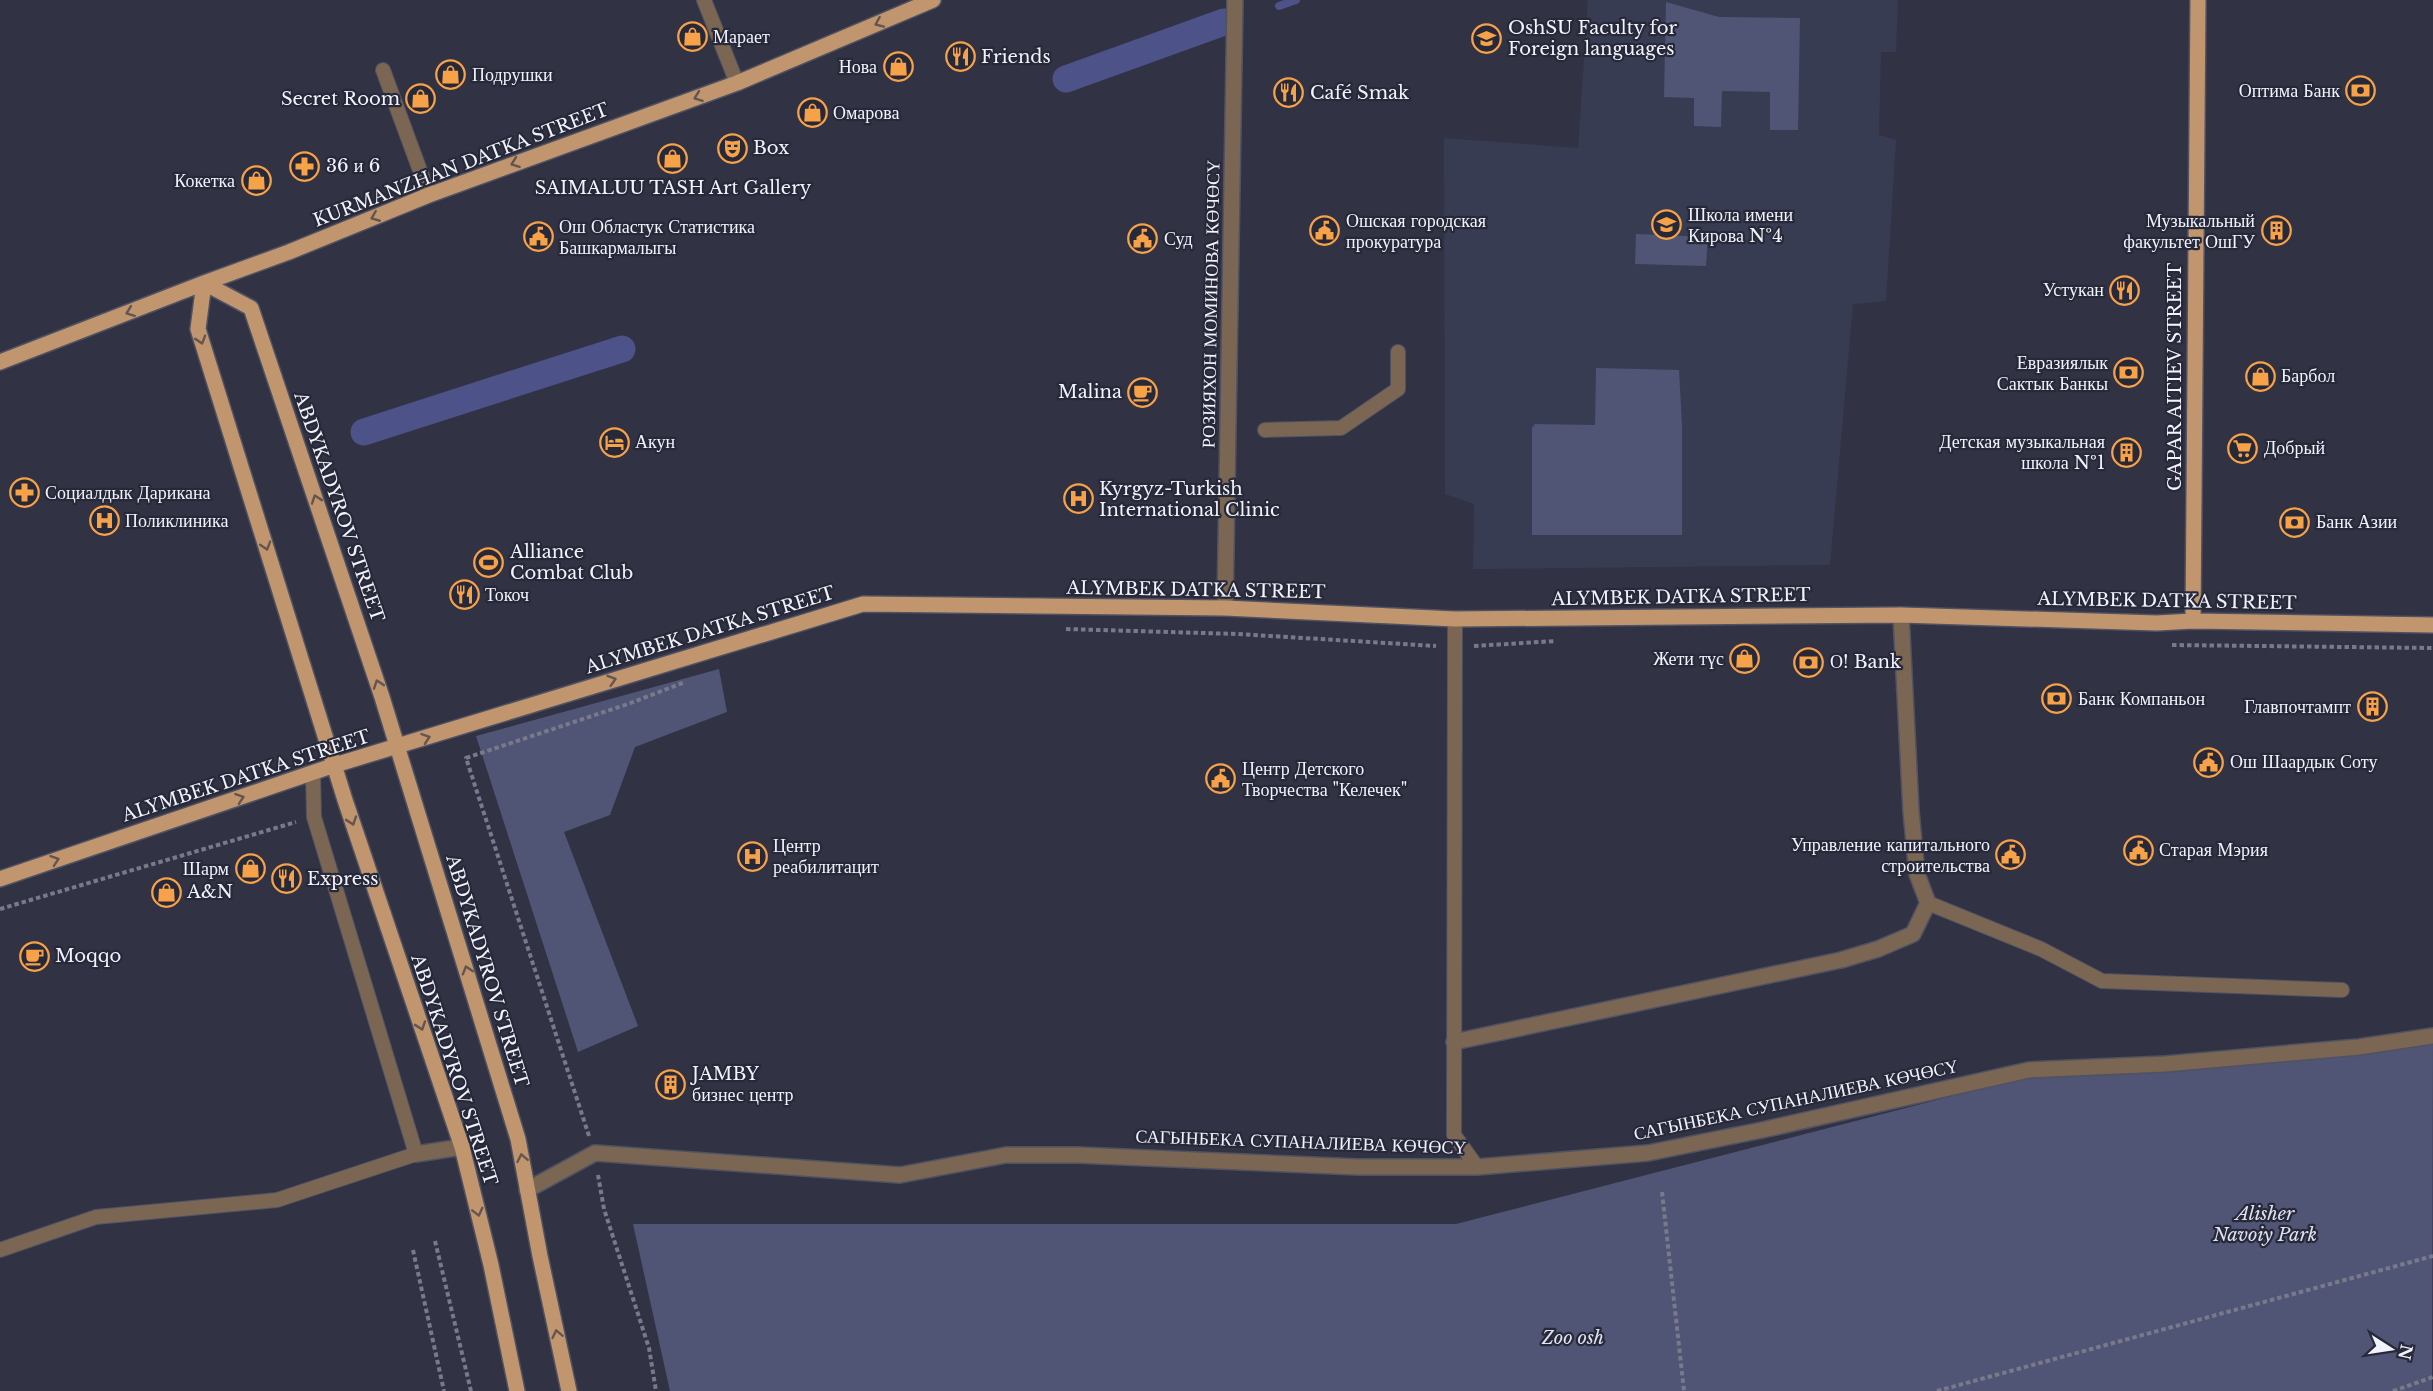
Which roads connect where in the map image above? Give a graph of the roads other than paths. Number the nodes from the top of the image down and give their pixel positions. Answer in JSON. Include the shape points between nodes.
{"nodes":[{"id":1,"x":704,"y":0,"type":"edge"},
{"id":2,"x":933,"y":0,"type":"edge"},
{"id":3,"x":1235,"y":0,"type":"edge"},
{"id":4,"x":2198,"y":0,"type":"edge"},
{"id":5,"x":383,"y":70,"type":"dead end"},
{"id":6,"x":736,"y":83,"type":"junction"},
{"id":7,"x":429,"y":195,"type":"junction"},
{"id":8,"x":204,"y":283,"type":"junction"},
{"id":9,"x":1398,"y":352,"type":"dead end"},
{"id":10,"x":0,"y":362,"type":"edge"},
{"id":11,"x":1265,"y":430,"type":"dead end"},
{"id":12,"x":1225,"y":608,"type":"junction"},
{"id":13,"x":1901,"y":615,"type":"junction"},
{"id":14,"x":1455,"y":619,"type":"junction"},
{"id":15,"x":2193,"y":621,"type":"junction"},
{"id":16,"x":2433,"y":625,"type":"edge"},
{"id":17,"x":398,"y":747,"type":"junction"},
{"id":18,"x":335,"y":765,"type":"junction"},
{"id":19,"x":314,"y":773,"type":"junction"},
{"id":20,"x":0,"y":879,"type":"edge"},
{"id":21,"x":1928,"y":903,"type":"junction"},
{"id":22,"x":2342,"y":990,"type":"dead end"},
{"id":23,"x":2433,"y":1036,"type":"edge"},
{"id":24,"x":1454,"y":1042,"type":"junction"},
{"id":25,"x":462,"y":1147,"type":"junction"},
{"id":26,"x":416,"y":1154,"type":"junction"},
{"id":27,"x":1477,"y":1167,"type":"junction"},
{"id":28,"x":527,"y":1190,"type":"junction"},
{"id":29,"x":0,"y":1250,"type":"edge"},
{"id":30,"x":517,"y":1391,"type":"edge"},
{"id":31,"x":569,"y":1391,"type":"edge"}],
"edges":[{"from":1,"to":6,"type":"lane"},
{"from":2,"to":6,"type":"main road","name":"KURMANZHAN DATKA STREET","one_way":true},
{"from":3,"to":12,"type":"street","name":"РОЗИЯХОН МОМИНОВА КӨЧӨСҮ"},
{"from":4,"to":15,"type":"main road","name":"GAPAR AITIEV STREET"},
{"from":5,"to":7,"type":"lane"},
{"from":6,"to":7,"type":"main road","name":"KURMANZHAN DATKA STREET","one_way":true},
{"from":7,"to":8,"type":"main road","name":"KURMANZHAN DATKA STREET","one_way":true},
{"from":8,"to":10,"type":"main road","name":"KURMANZHAN DATKA STREET","one_way":true},
{"from":17,"to":8,"type":"main road","name":"ABDYKADYROV STREET","one_way":true,"via":[[251,308]]},
{"from":8,"to":18,"type":"main road","one_way":true,"via":[[198,329]]},
{"from":9,"to":11,"type":"lane","via":[[1398,388],[1341,428]]},
{"from":12,"to":14,"type":"main road","name":"ALYMBEK DATKA STREET"},
{"from":17,"to":12,"type":"main road","name":"ALYMBEK DATKA STREET","one_way":true,"via":[[863,604]]},
{"from":13,"to":14,"type":"main road","name":"ALYMBEK DATKA STREET"},
{"from":13,"to":15,"type":"main road","name":"ALYMBEK DATKA STREET"},
{"from":13,"to":21,"type":"street","via":[[1911,811],[1917,874]]},
{"from":14,"to":24,"type":"lane"},
{"from":15,"to":16,"type":"main road","name":"ALYMBEK DATKA STREET"},
{"from":17,"to":18,"type":"main road","name":"ALYMBEK DATKA STREET"},
{"from":28,"to":17,"type":"main road","name":"ABDYKADYROV STREET","one_way":true,"via":[[518,1139]]},
{"from":18,"to":19,"type":"main road","name":"ALYMBEK DATKA STREET"},
{"from":18,"to":25,"type":"main road","name":"ABDYKADYROV STREET","one_way":true},
{"from":20,"to":19,"type":"main road","name":"ALYMBEK DATKA STREET","one_way":true},
{"from":19,"to":26,"type":"lane","via":[[314,817]]},
{"from":21,"to":22,"type":"lane","via":[[2041,949],[2102,981]]},
{"from":21,"to":24,"type":"street","via":[[1913,934],[1841,960]]},
{"from":23,"to":27,"type":"street","name":"САГЫНБЕКА СУПАНАЛИЕВА КӨЧӨСҮ","via":[[2359,1047],[2165,1064],[2029,1070],[1648,1153]]},
{"from":24,"to":27,"type":"lane","via":[[1454,1135]]},
{"from":25,"to":26,"type":"street"},
{"from":25,"to":30,"type":"main road","name":"ABDYKADYROV STREET","one_way":true},
{"from":26,"to":29,"type":"lane","via":[[277,1200],[96,1217]]},
{"from":27,"to":28,"type":"street","name":"САГЫНБЕКА СУПАНАЛИЕВА КӨЧӨСҮ","via":[[1358,1167],[1006,1155],[900,1175],[595,1153]]},
{"from":31,"to":28,"type":"main road","name":"ABDYKADYROV STREET","one_way":true}]}
